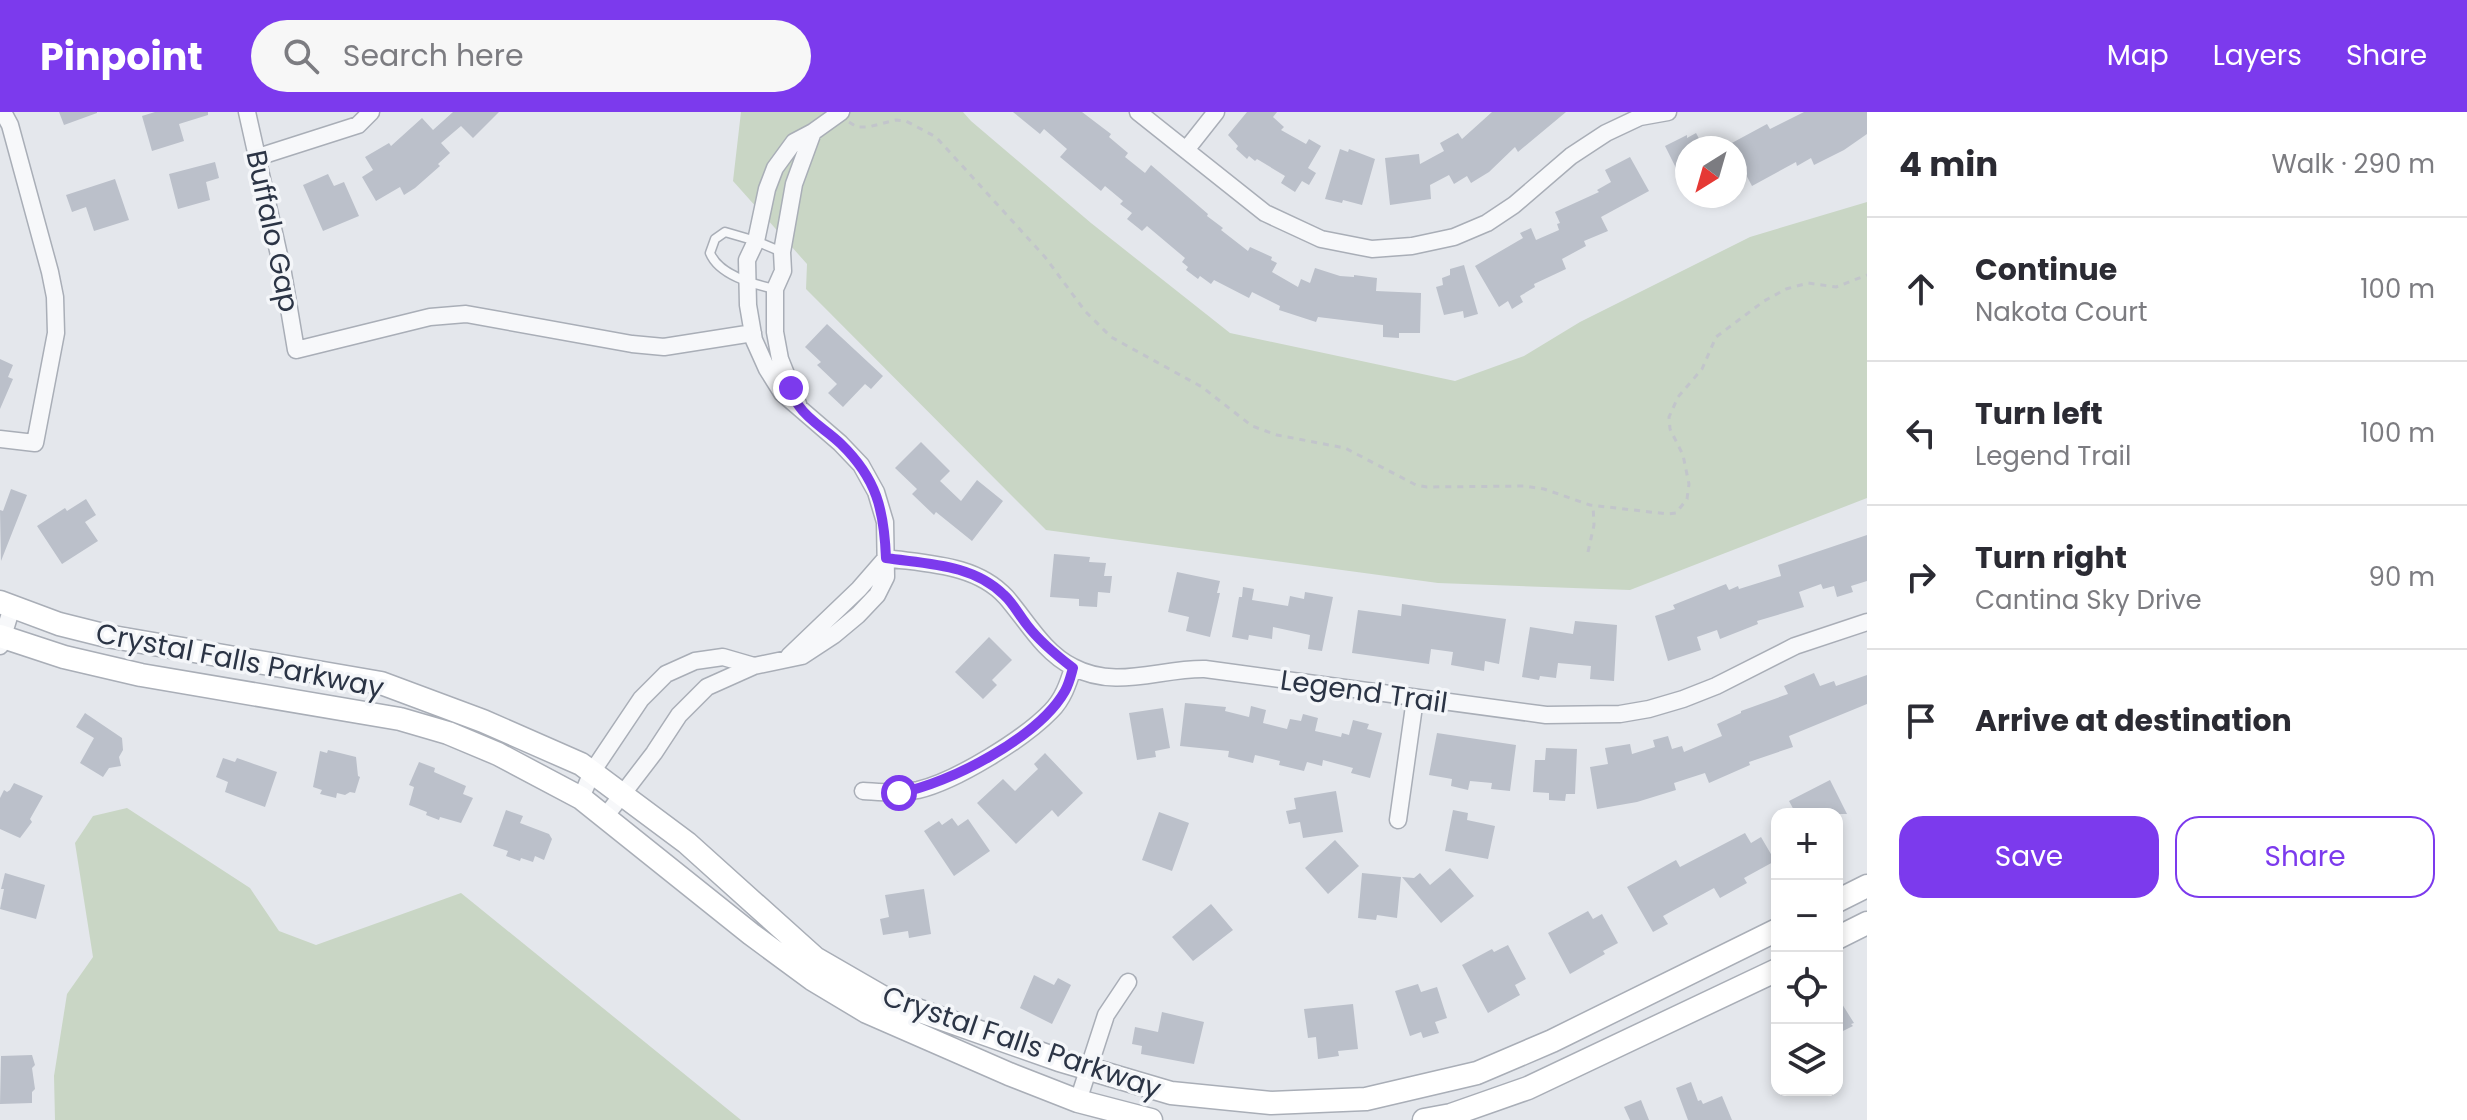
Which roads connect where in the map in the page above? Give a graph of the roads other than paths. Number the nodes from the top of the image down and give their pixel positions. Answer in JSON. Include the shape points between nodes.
{"nodes":[{"id":1,"x":3,"y":112,"type":"edge"},
{"id":2,"x":247,"y":112,"type":"edge"},
{"id":3,"x":371,"y":112,"type":"edge"},
{"id":4,"x":1138,"y":112,"type":"edge"},
{"id":5,"x":1216,"y":112,"type":"edge"},
{"id":6,"x":1658,"y":113,"type":"edge"},
{"id":7,"x":844,"y":116,"type":"edge"},
{"id":8,"x":813,"y":132,"type":"junction"},
{"id":9,"x":1186,"y":150,"type":"junction"},
{"id":10,"x":258,"y":157,"type":"junction"},
{"id":11,"x":756,"y":241,"type":"junction"},
{"id":12,"x":782,"y":252,"type":"junction"},
{"id":13,"x":747,"y":280,"type":"junction"},
{"id":14,"x":775,"y":289,"type":"junction"},
{"id":15,"x":753,"y":333,"type":"junction"},
{"id":16,"x":798,"y":406,"type":"junction"},
{"id":17,"x":0,"y":439,"type":"edge"},
{"id":18,"x":886,"y":558,"type":"junction"},
{"id":19,"x":6,"y":604,"type":"edge"},
{"id":20,"x":1867,"y":622,"type":"edge"},
{"id":21,"x":1,"y":640,"type":"edge"},
{"id":22,"x":754,"y":666,"type":"junction"},
{"id":23,"x":1073,"y":668,"type":"junction"},
{"id":24,"x":305,"y":669,"type":"junction"},
{"id":25,"x":1415,"y":699,"type":"junction"},
{"id":26,"x":302,"y":702,"type":"junction"},
{"id":27,"x":592,"y":772,"type":"junction"},
{"id":28,"x":863,"y":791,"type":"dead end"},
{"id":29,"x":622,"y":795,"type":"junction"},
{"id":30,"x":581,"y":798,"type":"junction"},
{"id":31,"x":605,"y":817,"type":"junction"},
{"id":32,"x":1398,"y":820,"type":"dead end"},
{"id":33,"x":1867,"y":886,"type":"edge"},
{"id":34,"x":1843,"y":898,"type":"edge"},
{"id":35,"x":1867,"y":923,"type":"edge"},
{"id":36,"x":1771,"y":933,"type":"edge"},
{"id":37,"x":1843,"y":935,"type":"edge"},
{"id":38,"x":1771,"y":973,"type":"edge"},
{"id":39,"x":1128,"y":982,"type":"dead end"},
{"id":40,"x":1087,"y":1068,"type":"junction"},
{"id":41,"x":1078,"y":1101,"type":"junction"},
{"id":42,"x":1151,"y":1120,"type":"edge"},
{"id":43,"x":1424,"y":1120,"type":"edge"}],
"edges":[{"from":1,"to":17,"type":"street","via":[[50,272],[56,333],[35,443]]},
{"from":2,"to":10,"type":"street","name":"Buffalo Gap"},
{"from":3,"to":10,"type":"street","via":[[358,125]]},
{"from":4,"to":9,"type":"street"},
{"from":5,"to":9,"type":"street"},
{"from":6,"to":9,"type":"street","via":[[1582,148],[1487,223],[1454,237],[1399,247],[1372,249],[1321,239],[1265,213]]},
{"from":7,"to":8,"type":"street"},
{"from":8,"to":11,"type":"street","via":[[794,142],[775,168]]},
{"from":8,"to":12,"type":"street","via":[[794,184]]},
{"from":10,"to":15,"type":"street","name":"Buffalo Gap","via":[[296,350],[430,317],[466,314],[664,347]]},
{"from":11,"to":12,"type":"lane"},
{"from":11,"to":13,"type":"street","via":[[747,260]]},
{"from":11,"to":13,"type":"lane","via":[[725,232],[715,239],[710,253],[715,264]]},
{"from":12,"to":14,"type":"street","via":[[783,271]]},
{"from":13,"to":14,"type":"lane"},
{"from":13,"to":15,"type":"street"},
{"from":14,"to":16,"type":"street","via":[[780,359]]},
{"from":15,"to":16,"type":"street","via":[[767,369]]},
{"from":16,"to":18,"type":"street","via":[[861,465],[885,522]]},
{"from":18,"to":22,"type":"street","via":[[784,661]]},
{"from":18,"to":23,"type":"street","name":"Legend Trail","via":[[947,566],[988,582],[1005,595],[1038,639]]},
{"from":19,"to":21,"type":"street"},
{"from":19,"to":24,"type":"street","name":"Crystal Falls Parkway","via":[[107,636]]},
{"from":20,"to":25,"type":"street","name":"Legend Trail","via":[[1795,646],[1683,699],[1620,714],[1546,715]]},
{"from":21,"to":26,"type":"street","name":"Crystal Falls Parkway","via":[[141,675]]},
{"from":22,"to":27,"type":"street","via":[[723,657],[695,661],[666,674],[641,699]]},
{"from":22,"to":29,"type":"street","via":[[707,687],[692,701]]},
{"from":23,"to":25,"type":"street","name":"Legend Trail","via":[[1129,679],[1205,669]]},
{"from":23,"to":28,"type":"street","via":[[1067,689],[1051,711],[1000,750],[921,789]]},
{"from":24,"to":26,"type":"street"},
{"from":24,"to":27,"type":"street","name":"Crystal Falls Parkway","via":[[381,683],[483,721]]},
{"from":25,"to":32,"type":"street"},
{"from":26,"to":30,"type":"street","name":"Crystal Falls Parkway","via":[[448,733]]},
{"from":27,"to":29,"type":"street","name":"Crystal Falls Parkway"},
{"from":27,"to":30,"type":"street"},
{"from":29,"to":31,"type":"street"},
{"from":29,"to":40,"type":"street","name":"Crystal Falls Parkway","via":[[687,843],[827,965],[886,999]]},
{"from":30,"to":31,"type":"street","name":"Crystal Falls Parkway"},
{"from":31,"to":41,"type":"street","name":"Crystal Falls Parkway","via":[[812,979],[867,1012]]},
{"from":33,"to":34,"type":"street"},
{"from":35,"to":37,"type":"street"},
{"from":36,"to":40,"type":"street","name":"Crystal Falls Parkway","via":[[1477,1073],[1366,1099],[1271,1103],[1171,1093]]},
{"from":38,"to":43,"type":"street","via":[[1528,1088]]},
{"from":39,"to":40,"type":"street","via":[[1106,1015]]},
{"from":40,"to":41,"type":"street"},
{"from":41,"to":42,"type":"street","name":"Crystal Falls Parkway"}]}
